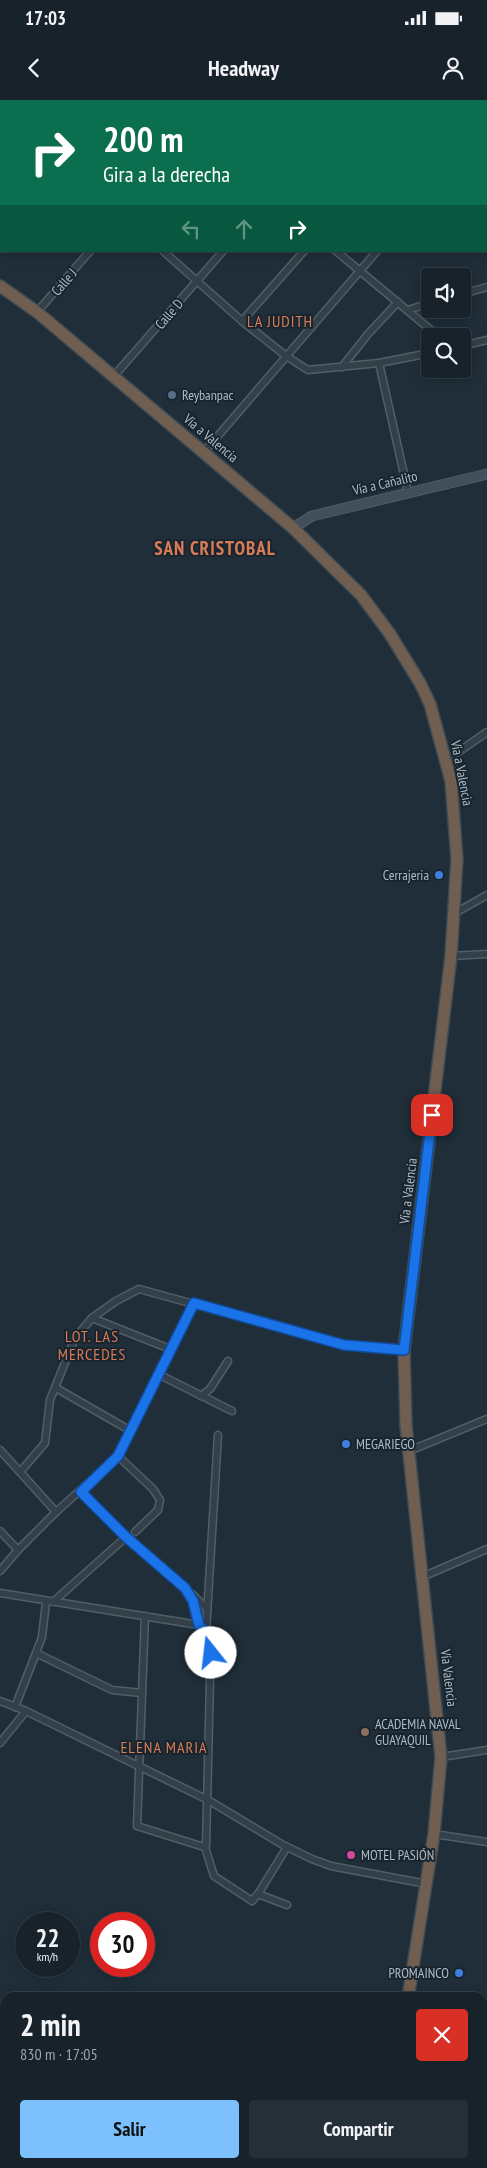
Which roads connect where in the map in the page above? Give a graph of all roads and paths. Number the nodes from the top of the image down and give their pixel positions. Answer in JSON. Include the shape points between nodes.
{"nodes":[{"id":1,"x":89,"y":252,"type":"edge"},
{"id":2,"x":164,"y":252,"type":"edge"},
{"id":3,"x":222,"y":252,"type":"edge"},
{"id":4,"x":303,"y":252,"type":"edge"},
{"id":5,"x":337,"y":252,"type":"edge"},
{"id":6,"x":376,"y":252,"type":"edge"},
{"id":7,"x":359,"y":271,"type":"junction"},
{"id":8,"x":198,"y":281,"type":"junction"},
{"id":9,"x":0,"y":286,"type":"edge"},
{"id":10,"x":487,"y":287,"type":"edge"},
{"id":11,"x":471,"y":291,"type":"edge"},
{"id":12,"x":398,"y":302,"type":"junction"},
{"id":13,"x":421,"y":306,"type":"edge"},
{"id":14,"x":408,"y":310,"type":"junction"},
{"id":15,"x":37,"y":312,"type":"junction"},
{"id":16,"x":242,"y":321,"type":"junction"},
{"id":17,"x":429,"y":328,"type":"edge"},
{"id":18,"x":487,"y":340,"type":"edge"},
{"id":19,"x":471,"y":344,"type":"edge"},
{"id":20,"x":286,"y":356,"type":"junction"},
{"id":21,"x":421,"y":356,"type":"edge"},
{"id":22,"x":379,"y":363,"type":"junction"},
{"id":23,"x":342,"y":367,"type":"junction"},
{"id":24,"x":114,"y":376,"type":"junction"},
{"id":25,"x":204,"y":452,"type":"junction"},
{"id":26,"x":487,"y":474,"type":"edge"},
{"id":27,"x":408,"y":492,"type":"junction"},
{"id":28,"x":294,"y":528,"type":"junction"},
{"id":29,"x":487,"y":732,"type":"edge"},
{"id":30,"x":447,"y":760,"type":"junction"},
{"id":31,"x":487,"y":895,"type":"edge"},
{"id":32,"x":455,"y":913,"type":"junction"},
{"id":33,"x":487,"y":954,"type":"edge"},
{"id":34,"x":452,"y":956,"type":"junction"},
{"id":35,"x":194,"y":1303,"type":"junction"},
{"id":36,"x":92,"y":1318,"type":"junction"},
{"id":37,"x":170,"y":1349,"type":"junction"},
{"id":38,"x":404,"y":1350,"type":"junction"},
{"id":39,"x":228,"y":1361,"type":"dead end"},
{"id":40,"x":158,"y":1374,"type":"junction"},
{"id":41,"x":56,"y":1388,"type":"junction"},
{"id":42,"x":201,"y":1396,"type":"junction"},
{"id":43,"x":232,"y":1411,"type":"dead end"},
{"id":44,"x":487,"y":1420,"type":"edge"},
{"id":45,"x":131,"y":1431,"type":"junction"},
{"id":46,"x":218,"y":1435,"type":"dead end"},
{"id":47,"x":0,"y":1450,"type":"edge"},
{"id":48,"x":409,"y":1451,"type":"junction"},
{"id":49,"x":118,"y":1456,"type":"junction"},
{"id":50,"x":20,"y":1472,"type":"junction"},
{"id":51,"x":81,"y":1492,"type":"junction"},
{"id":52,"x":56,"y":1512,"type":"junction"},
{"id":53,"x":0,"y":1531,"type":"edge"},
{"id":54,"x":135,"y":1532,"type":"dead end"},
{"id":55,"x":126,"y":1537,"type":"junction"},
{"id":56,"x":487,"y":1549,"type":"edge"},
{"id":57,"x":18,"y":1550,"type":"junction"},
{"id":58,"x":0,"y":1572,"type":"edge"},
{"id":59,"x":422,"y":1577,"type":"junction"},
{"id":60,"x":185,"y":1588,"type":"junction"},
{"id":61,"x":0,"y":1593,"type":"edge"},
{"id":62,"x":49,"y":1602,"type":"junction"},
{"id":63,"x":207,"y":1609,"type":"junction"},
{"id":64,"x":145,"y":1616,"type":"junction"},
{"id":65,"x":199,"y":1625,"type":"junction"},
{"id":66,"x":206,"y":1631,"type":"junction"},
{"id":67,"x":36,"y":1653,"type":"junction"},
{"id":68,"x":142,"y":1693,"type":"junction"},
{"id":69,"x":0,"y":1701,"type":"edge"},
{"id":70,"x":15,"y":1707,"type":"junction"},
{"id":71,"x":26,"y":1711,"type":"junction"},
{"id":72,"x":0,"y":1743,"type":"edge"},
{"id":73,"x":487,"y":1750,"type":"edge"},
{"id":74,"x":441,"y":1757,"type":"junction"},
{"id":75,"x":140,"y":1769,"type":"junction"},
{"id":76,"x":208,"y":1800,"type":"junction"},
{"id":77,"x":434,"y":1834,"type":"junction"},
{"id":78,"x":487,"y":1842,"type":"edge"},
{"id":79,"x":205,"y":1847,"type":"junction"},
{"id":80,"x":287,"y":1847,"type":"junction"},
{"id":81,"x":426,"y":1884,"type":"junction"},
{"id":82,"x":258,"y":1894,"type":"junction"},
{"id":83,"x":287,"y":1905,"type":"dead end"},
{"id":84,"x":409,"y":1992,"type":"edge"}],
"edges":[{"from":1,"to":15,"type":"street","name":"Calle J"},
{"from":2,"to":8,"type":"street"},
{"from":3,"to":8,"type":"street","name":"Calle D"},
{"from":4,"to":16,"type":"street"},
{"from":5,"to":7,"type":"street"},
{"from":6,"to":7,"type":"street"},
{"from":7,"to":12,"type":"street"},
{"from":7,"to":20,"type":"street"},
{"from":8,"to":16,"type":"street"},
{"from":8,"to":24,"type":"street","name":"Calle D"},
{"from":9,"to":15,"type":"highway","name":"Vía a Valencia"},
{"from":10,"to":11,"type":"street"},
{"from":12,"to":14,"type":"street"},
{"from":12,"to":23,"type":"street"},
{"from":13,"to":14,"type":"street"},
{"from":14,"to":17,"type":"street"},
{"from":15,"to":24,"type":"highway","name":"Vía a Valencia"},
{"from":16,"to":20,"type":"street"},
{"from":18,"to":19,"type":"street"},
{"from":20,"to":23,"type":"street","via":[[311,371]]},
{"from":20,"to":25,"type":"street"},
{"from":21,"to":22,"type":"street"},
{"from":22,"to":23,"type":"street"},
{"from":22,"to":27,"type":"street"},
{"from":24,"to":25,"type":"highway","name":"Vía a Valencia"},
{"from":25,"to":28,"type":"highway","name":"Vía a Valencia"},
{"from":26,"to":27,"type":"main road","name":"Vía a Cañalito"},
{"from":27,"to":28,"type":"main road","name":"Vía a Cañalito","via":[[312,516]]},
{"from":28,"to":30,"type":"highway","name":"Vía a Valencia","via":[[360,594],[381,621],[430,704]]},
{"from":29,"to":30,"type":"street"},
{"from":30,"to":32,"type":"highway","name":"Vía a Valencia","via":[[457,839]]},
{"from":31,"to":32,"type":"street"},
{"from":32,"to":34,"type":"highway","name":"Vía a Valencia"},
{"from":33,"to":34,"type":"street"},
{"from":34,"to":38,"type":"highway","name":"Vía a Valencia"},
{"from":35,"to":36,"type":"street","via":[[139,1289]]},
{"from":35,"to":37,"type":"street"},
{"from":35,"to":38,"type":"street","via":[[344,1345]]},
{"from":36,"to":37,"type":"street"},
{"from":36,"to":41,"type":"street","via":[[71,1344]]},
{"from":37,"to":40,"type":"street"},
{"from":38,"to":48,"type":"highway","name":"Vía a Valencia"},
{"from":39,"to":42,"type":"street","via":[[210,1389]]},
{"from":40,"to":42,"type":"street"},
{"from":40,"to":45,"type":"street"},
{"from":41,"to":45,"type":"street"},
{"from":41,"to":50,"type":"street","via":[[50,1400],[45,1443]]},
{"from":42,"to":43,"type":"street"},
{"from":44,"to":48,"type":"street"},
{"from":45,"to":49,"type":"street"},
{"from":46,"to":63,"type":"street"},
{"from":47,"to":50,"type":"street"},
{"from":48,"to":59,"type":"highway","name":"Vía Valencia"},
{"from":49,"to":51,"type":"street"},
{"from":49,"to":54,"type":"street","via":[[153,1489],[160,1500],[158,1510]]},
{"from":50,"to":52,"type":"street"},
{"from":51,"to":52,"type":"street"},
{"from":51,"to":55,"type":"street"},
{"from":52,"to":57,"type":"street"},
{"from":53,"to":57,"type":"street"},
{"from":55,"to":60,"type":"street"},
{"from":55,"to":62,"type":"street"},
{"from":56,"to":59,"type":"street"},
{"from":57,"to":58,"type":"street"},
{"from":59,"to":74,"type":"highway","name":"Vía Valencia"},
{"from":60,"to":63,"type":"street"},
{"from":60,"to":65,"type":"street","via":[[193,1601]]},
{"from":61,"to":62,"type":"street"},
{"from":62,"to":64,"type":"street"},
{"from":62,"to":67,"type":"street"},
{"from":63,"to":66,"type":"street"},
{"from":64,"to":65,"type":"street"},
{"from":64,"to":68,"type":"street"},
{"from":65,"to":66,"type":"street"},
{"from":66,"to":76,"type":"street","via":[[211,1639]]},
{"from":67,"to":68,"type":"street","via":[[112,1690]]},
{"from":67,"to":70,"type":"street"},
{"from":68,"to":75,"type":"street"},
{"from":69,"to":70,"type":"street"},
{"from":70,"to":71,"type":"street"},
{"from":71,"to":72,"type":"street"},
{"from":71,"to":75,"type":"street"},
{"from":73,"to":74,"type":"street"},
{"from":74,"to":77,"type":"highway","name":"Vía Valencia"},
{"from":75,"to":76,"type":"street"},
{"from":75,"to":79,"type":"street","via":[[138,1827]]},
{"from":76,"to":79,"type":"street"},
{"from":76,"to":80,"type":"street"},
{"from":77,"to":78,"type":"street"},
{"from":77,"to":81,"type":"highway","name":"Vía Valencia"},
{"from":79,"to":82,"type":"street","via":[[214,1876],[252,1901]]},
{"from":80,"to":81,"type":"street","via":[[331,1866]]},
{"from":80,"to":82,"type":"street"},
{"from":81,"to":84,"type":"highway","name":"Vía Valencia"},
{"from":82,"to":83,"type":"street"}]}
